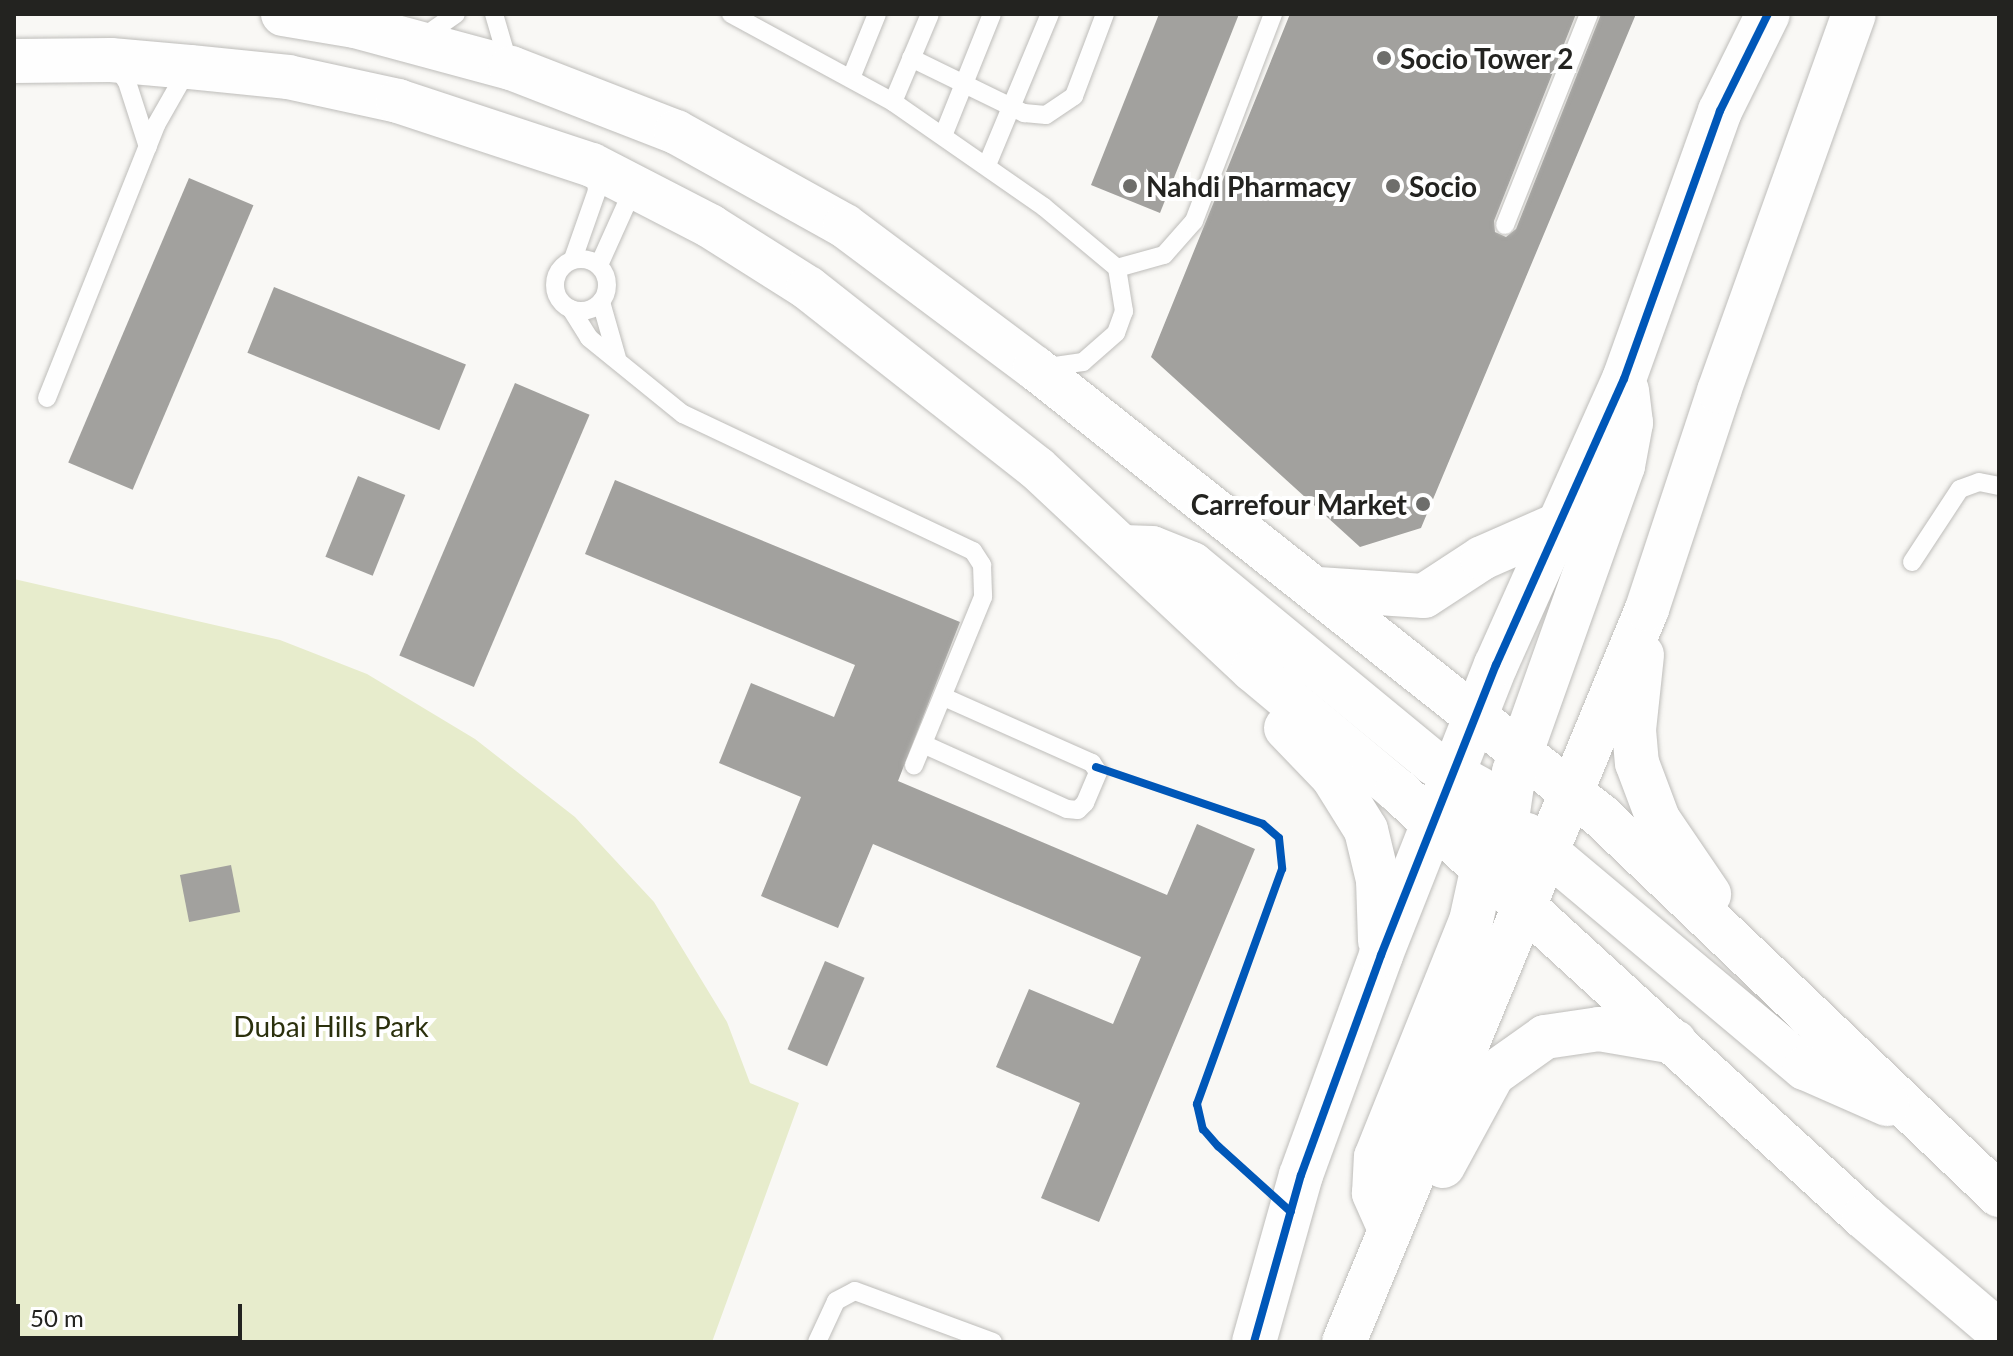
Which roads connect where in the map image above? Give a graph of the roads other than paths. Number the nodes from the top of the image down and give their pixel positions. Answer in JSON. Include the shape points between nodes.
{"nodes":[{"id":1,"x":283,"y":14,"type":"edge"},
{"id":2,"x":456,"y":14,"type":"edge"},
{"id":3,"x":494,"y":14,"type":"edge"},
{"id":4,"x":731,"y":14,"type":"edge"},
{"id":5,"x":877,"y":14,"type":"edge"},
{"id":6,"x":930,"y":14,"type":"edge"},
{"id":7,"x":992,"y":14,"type":"edge"},
{"id":8,"x":1050,"y":14,"type":"edge"},
{"id":9,"x":1105,"y":14,"type":"edge"},
{"id":10,"x":1273,"y":14,"type":"edge"},
{"id":11,"x":1589,"y":14,"type":"edge"},
{"id":12,"x":1768,"y":14,"type":"edge"},
{"id":13,"x":1854,"y":14,"type":"edge"},
{"id":14,"x":417,"y":41,"type":"junction"},
{"id":15,"x":911,"y":58,"type":"junction"},
{"id":16,"x":111,"y":60,"type":"junction"},
{"id":17,"x":14,"y":61,"type":"edge"},
{"id":18,"x":190,"y":67,"type":"junction"},
{"id":19,"x":511,"y":68,"type":"junction"},
{"id":20,"x":851,"y":78,"type":"junction"},
{"id":21,"x":964,"y":83,"type":"junction"},
{"id":22,"x":893,"y":102,"type":"junction"},
{"id":23,"x":1013,"y":108,"type":"junction"},
{"id":24,"x":943,"y":136,"type":"junction"},
{"id":25,"x":148,"y":147,"type":"junction"},
{"id":26,"x":592,"y":165,"type":"junction"},
{"id":27,"x":987,"y":165,"type":"junction"},
{"id":28,"x":634,"y":187,"type":"junction"},
{"id":29,"x":1505,"y":225,"type":"dead end"},
{"id":30,"x":573,"y":259,"type":"junction"},
{"id":31,"x":599,"y":265,"type":"junction"},
{"id":32,"x":1117,"y":268,"type":"junction"},
{"id":33,"x":601,"y":302,"type":"junction"},
{"id":34,"x":571,"y":309,"type":"junction"},
{"id":35,"x":617,"y":358,"type":"junction"},
{"id":36,"x":1035,"y":368,"type":"junction"},
{"id":37,"x":1624,"y":379,"type":"junction"},
{"id":38,"x":47,"y":398,"type":"dead end"},
{"id":39,"x":1999,"y":486,"type":"edge"},
{"id":40,"x":1557,"y":525,"type":"junction"},
{"id":41,"x":1124,"y":547,"type":"junction"},
{"id":42,"x":1912,"y":562,"type":"dead end"},
{"id":43,"x":1316,"y":589,"type":"junction"},
{"id":44,"x":1647,"y":609,"type":"junction"},
{"id":45,"x":1253,"y":670,"type":"junction"},
{"id":46,"x":944,"y":697,"type":"junction"},
{"id":47,"x":1478,"y":715,"type":"junction"},
{"id":48,"x":923,"y":744,"type":"junction"},
{"id":49,"x":1521,"y":751,"type":"junction"},
{"id":50,"x":914,"y":765,"type":"dead end"},
{"id":51,"x":1570,"y":790,"type":"junction"},
{"id":52,"x":1489,"y":803,"type":"junction"},
{"id":53,"x":1435,"y":824,"type":"junction"},
{"id":54,"x":1547,"y":847,"type":"junction"},
{"id":55,"x":1485,"y":870,"type":"junction"},
{"id":56,"x":1523,"y":904,"type":"junction"},
{"id":57,"x":1748,"y":952,"type":"junction"},
{"id":58,"x":1381,"y":955,"type":"junction"},
{"id":59,"x":1675,"y":1042,"type":"junction"},
{"id":60,"x":1904,"y":1110,"type":"junction"},
{"id":61,"x":1999,"y":1195,"type":"edge"},
{"id":62,"x":1388,"y":1225,"type":"junction"},
{"id":63,"x":1999,"y":1332,"type":"edge"},
{"id":64,"x":817,"y":1342,"type":"edge"},
{"id":65,"x":993,"y":1342,"type":"edge"},
{"id":66,"x":1254,"y":1342,"type":"edge"},
{"id":67,"x":1344,"y":1342,"type":"edge"}],
"edges":[{"from":1,"to":14,"type":"main road"},
{"from":2,"to":14,"type":"lane"},
{"from":3,"to":19,"type":"lane"},
{"from":4,"to":20,"type":"lane"},
{"from":5,"to":20,"type":"lane"},
{"from":6,"to":15,"type":"lane"},
{"from":7,"to":21,"type":"lane"},
{"from":8,"to":23,"type":"lane"},
{"from":9,"to":23,"type":"lane","via":[[1066,105],[1046,115]]},
{"from":10,"to":32,"type":"lane","via":[[1194,221],[1164,255]]},
{"from":11,"to":29,"type":"lane"},
{"from":12,"to":37,"type":"main road","via":[[1720,111]]},
{"from":13,"to":44,"type":"main road","via":[[1739,331]]},
{"from":14,"to":19,"type":"main road"},
{"from":15,"to":21,"type":"lane"},
{"from":15,"to":22,"type":"lane"},
{"from":16,"to":17,"type":"main road"},
{"from":16,"to":18,"type":"main road"},
{"from":16,"to":25,"type":"lane","via":[[127,82]]},
{"from":18,"to":25,"type":"lane"},
{"from":18,"to":26,"type":"main road","via":[[288,77],[398,101]]},
{"from":19,"to":36,"type":"main road","via":[[676,132],[756,172],[845,226]]},
{"from":20,"to":22,"type":"lane"},
{"from":21,"to":23,"type":"lane"},
{"from":21,"to":24,"type":"lane"},
{"from":22,"to":24,"type":"lane"},
{"from":23,"to":27,"type":"lane"},
{"from":24,"to":27,"type":"lane"},
{"from":25,"to":38,"type":"lane"},
{"from":26,"to":28,"type":"main road"},
{"from":26,"to":30,"type":"lane","via":[[597,191]]},
{"from":27,"to":32,"type":"lane"},
{"from":28,"to":31,"type":"lane"},
{"from":28,"to":41,"type":"main road","via":[[710,226],[808,288],[946,394]]},
{"from":30,"to":31,"type":"lane"},
{"from":30,"to":34,"type":"lane","via":[[559,270],[555,288]]},
{"from":31,"to":33,"type":"lane","via":[[607,287]]},
{"from":32,"to":36,"type":"lane","via":[[1124,311],[1109,341],[1083,362]]},
{"from":33,"to":34,"type":"lane","via":[[587,311]]},
{"from":33,"to":35,"type":"lane"},
{"from":34,"to":35,"type":"lane","via":[[589,338]]},
{"from":35,"to":46,"type":"lane","via":[[683,414],[973,551],[982,565],[983,597]]},
{"from":36,"to":43,"type":"main road"},
{"from":37,"to":40,"type":"main road"},
{"from":37,"to":49,"type":"main road","via":[[1631,423],[1623,466]]},
{"from":39,"to":42,"type":"lane","via":[[1979,482],[1960,489]]},
{"from":40,"to":43,"type":"main road","via":[[1482,558],[1424,596]]},
{"from":40,"to":47,"type":"main road"},
{"from":41,"to":45,"type":"main road"},
{"from":41,"to":52,"type":"main road","via":[[1152,548],[1192,564]]},
{"from":43,"to":47,"type":"main road"},
{"from":44,"to":51,"type":"main road"},
{"from":44,"to":57,"type":"main road","via":[[1634,730],[1645,791],[1658,819]]},
{"from":45,"to":53,"type":"main road"},
{"from":45,"to":58,"type":"main road","via":[[1283,724],[1333,777],[1366,830],[1378,880]]},
{"from":46,"to":48,"type":"lane"},
{"from":46,"to":48,"type":"lane","via":[[1092,763],[1098,772],[1085,803],[1078,810],[1067,809]]},
{"from":47,"to":49,"type":"main road"},
{"from":47,"to":52,"type":"main road"},
{"from":48,"to":50,"type":"lane"},
{"from":49,"to":51,"type":"main road"},
{"from":49,"to":52,"type":"main road"},
{"from":51,"to":52,"type":"main road"},
{"from":51,"to":54,"type":"main road"},
{"from":51,"to":57,"type":"main road"},
{"from":52,"to":53,"type":"main road"},
{"from":52,"to":54,"type":"main road"},
{"from":52,"to":55,"type":"main road"},
{"from":52,"to":56,"type":"main road"},
{"from":53,"to":55,"type":"main road"},
{"from":53,"to":58,"type":"main road"},
{"from":54,"to":56,"type":"main road"},
{"from":54,"to":60,"type":"main road","via":[[1805,1068],[1837,1086]]},
{"from":55,"to":56,"type":"main road"},
{"from":55,"to":62,"type":"main road","via":[[1471,921],[1376,1157],[1374,1193]]},
{"from":56,"to":59,"type":"main road"},
{"from":56,"to":62,"type":"main road"},
{"from":57,"to":60,"type":"main road"},
{"from":58,"to":66,"type":"main road","via":[[1301,1175]]},
{"from":59,"to":62,"type":"main road","via":[[1599,1029],[1569,1030],[1515,1053],[1476,1098],[1427,1193]]},
{"from":59,"to":63,"type":"main road","via":[[1864,1217]]},
{"from":60,"to":61,"type":"main road"},
{"from":62,"to":67,"type":"main road"},
{"from":64,"to":65,"type":"lane","via":[[836,1301],[855,1291]]}]}
